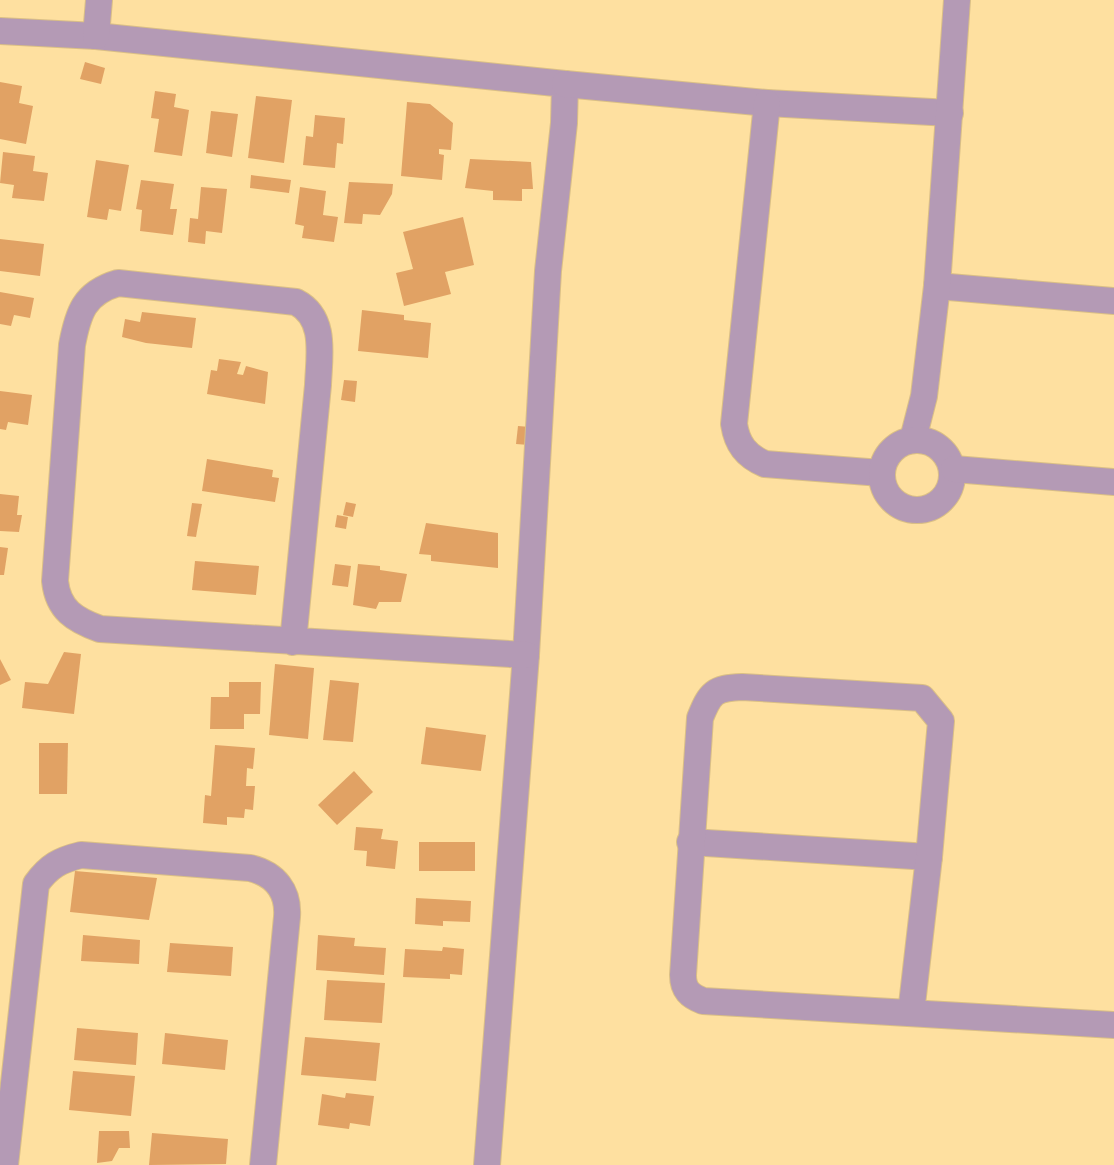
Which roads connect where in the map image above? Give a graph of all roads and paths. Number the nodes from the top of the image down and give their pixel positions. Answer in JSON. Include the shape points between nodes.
{"nodes":[{"id":1,"x":99,"y":0,"type":"edge"},
{"id":2,"x":957,"y":0,"type":"edge"},
{"id":3,"x":0,"y":31,"type":"edge"},
{"id":4,"x":96,"y":36,"type":"junction"},
{"id":5,"x":565,"y":84,"type":"junction"},
{"id":6,"x":767,"y":103,"type":"junction"},
{"id":7,"x":950,"y":113,"type":"junction"},
{"id":8,"x":937,"y":286,"type":"junction"},
{"id":9,"x":1113,"y":298,"type":"edge"},
{"id":10,"x":913,"y":439,"type":"junction"},
{"id":11,"x":954,"y":469,"type":"junction"},
{"id":12,"x":881,"y":473,"type":"junction"},
{"id":13,"x":1114,"y":482,"type":"edge"},
{"id":14,"x":293,"y":642,"type":"junction"},
{"id":15,"x":526,"y":655,"type":"junction"},
{"id":16,"x":690,"y":842,"type":"junction"},
{"id":17,"x":929,"y":857,"type":"junction"},
{"id":18,"x":911,"y":1013,"type":"junction"},
{"id":19,"x":1114,"y":1025,"type":"edge"},
{"id":20,"x":5,"y":1165,"type":"edge"},
{"id":21,"x":262,"y":1165,"type":"edge"},
{"id":22,"x":487,"y":1165,"type":"edge"}],
"edges":[{"from":1,"to":4,"type":"street"},
{"from":2,"to":7,"type":"street"},
{"from":3,"to":4,"type":"street"},
{"from":4,"to":5,"type":"street"},
{"from":5,"to":6,"type":"street"},
{"from":5,"to":15,"type":"street","via":[[548,271]]},
{"from":6,"to":7,"type":"street"},
{"from":6,"to":12,"type":"street","via":[[734,424],[736,436],[753,459],[765,464]]},
{"from":7,"to":8,"type":"street"},
{"from":8,"to":9,"type":"street"},
{"from":8,"to":10,"type":"street","via":[[924,396]]},
{"from":10,"to":11,"type":"street","via":[[939,446]]},
{"from":10,"to":12,"type":"street","via":[[891,450]]},
{"from":11,"to":12,"type":"street","via":[[950,493],[931,509],[907,511],[888,496]]},
{"from":11,"to":13,"type":"street"},
{"from":14,"to":14,"type":"street","via":[[100,628],[79,622],[64,609],[56,581],[72,345],[78,316],[102,287],[118,283],[296,302],[312,314],[318,327],[318,385]]},
{"from":14,"to":15,"type":"street"},
{"from":15,"to":22,"type":"street"},
{"from":16,"to":17,"type":"street"},
{"from":16,"to":17,"type":"street","via":[[700,718],[712,693],[742,687],[922,698],[941,721]]},
{"from":16,"to":18,"type":"street","via":[[683,975],[688,993],[704,1001]]},
{"from":17,"to":18,"type":"street"},
{"from":18,"to":19,"type":"street"},
{"from":20,"to":21,"type":"street","via":[[36,884],[47,868],[81,855],[250,868],[265,871],[282,888],[288,906]]}]}
